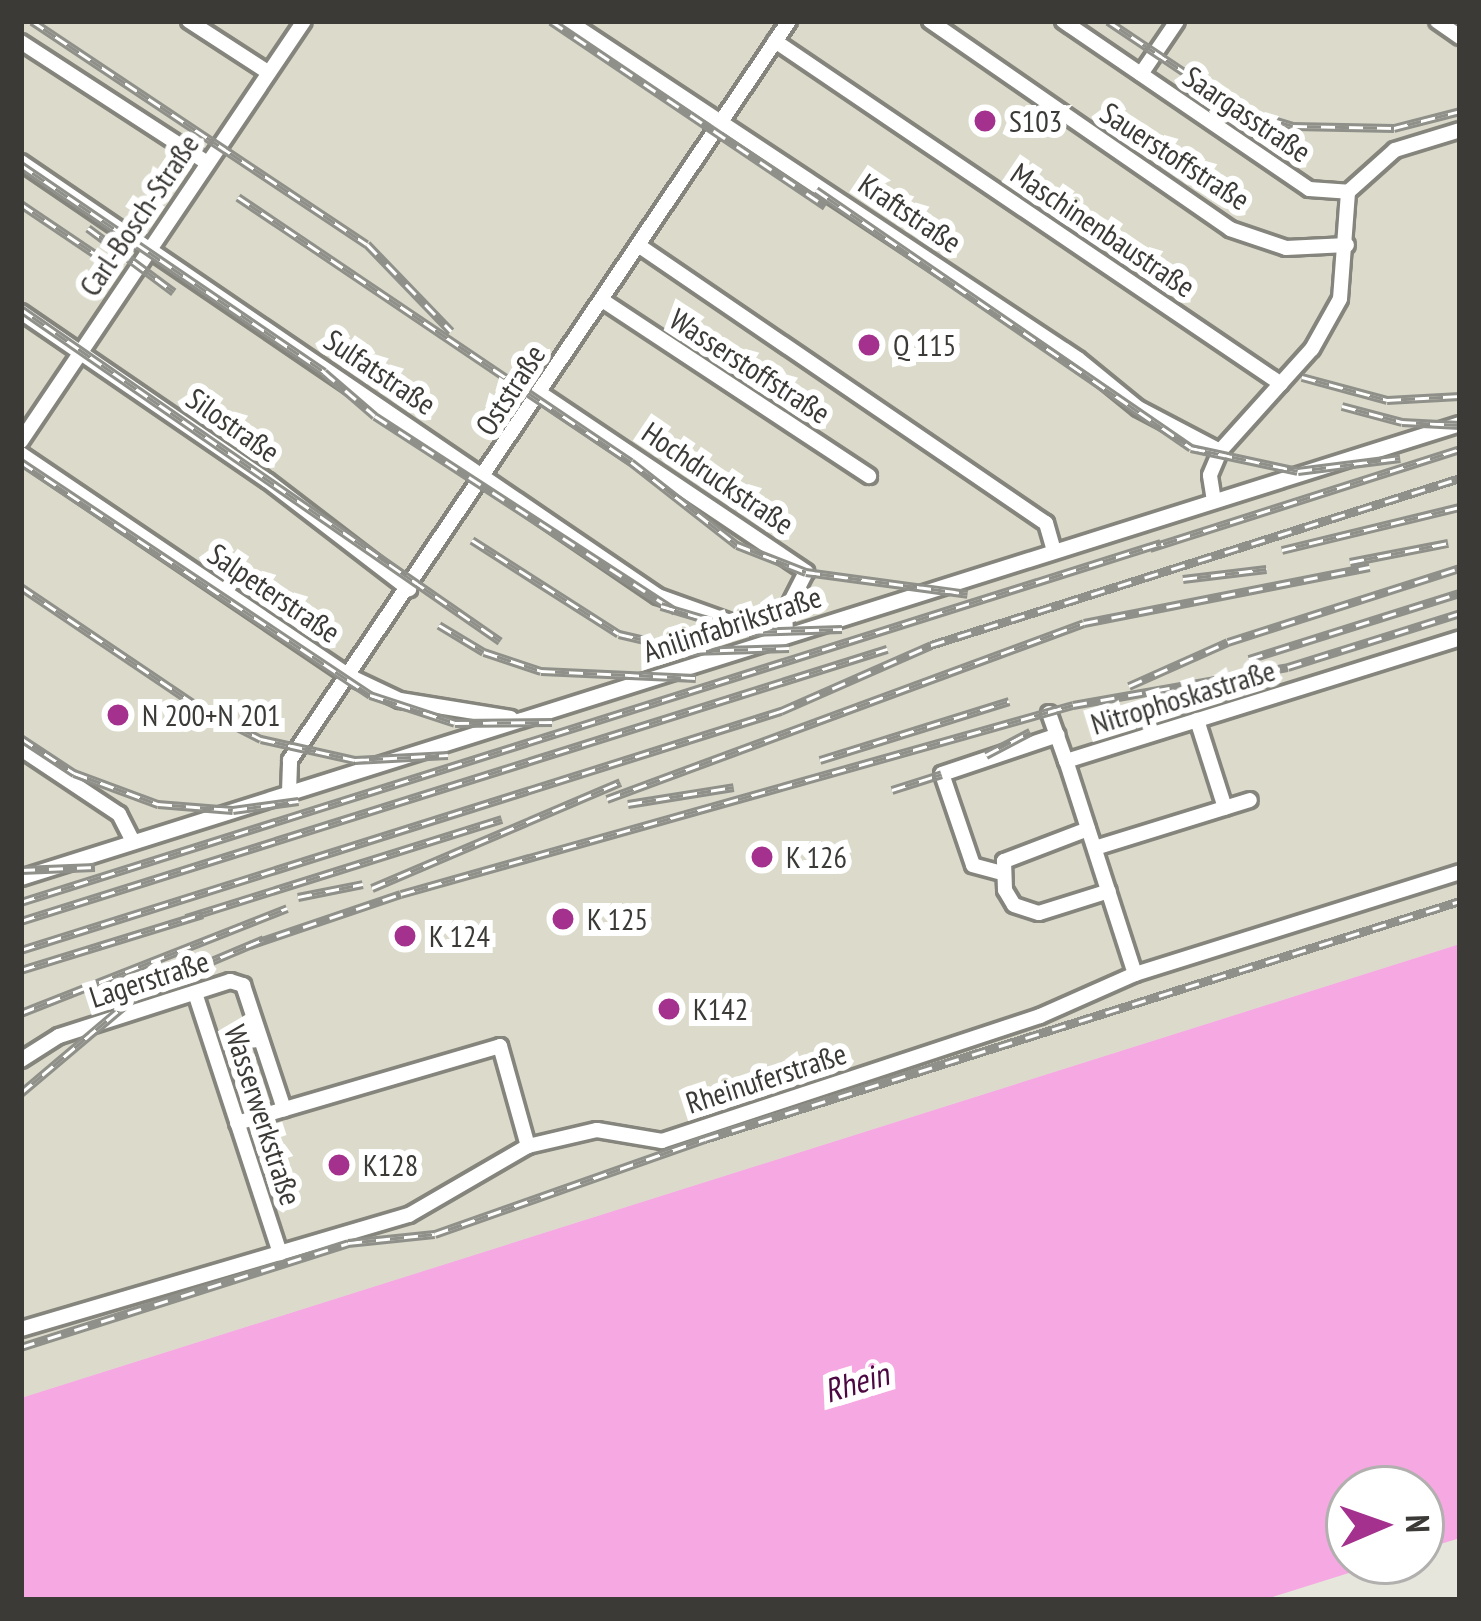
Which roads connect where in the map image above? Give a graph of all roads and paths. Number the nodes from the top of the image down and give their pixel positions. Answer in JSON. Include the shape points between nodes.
{"nodes":[{"id":1,"x":189,"y":21,"type":"edge"},
{"id":2,"x":304,"y":21,"type":"edge"},
{"id":3,"x":568,"y":21,"type":"edge"},
{"id":4,"x":789,"y":21,"type":"edge"},
{"id":5,"x":930,"y":21,"type":"edge"},
{"id":6,"x":1063,"y":21,"type":"edge"},
{"id":7,"x":1177,"y":21,"type":"edge"},
{"id":8,"x":1437,"y":21,"type":"edge"},
{"id":9,"x":1460,"y":36,"type":"edge"},
{"id":10,"x":775,"y":41,"type":"junction"},
{"id":11,"x":21,"y":42,"type":"edge"},
{"id":12,"x":269,"y":73,"type":"junction"},
{"id":13,"x":1141,"y":74,"type":"junction"},
{"id":14,"x":718,"y":122,"type":"junction"},
{"id":15,"x":1457,"y":131,"type":"edge"},
{"id":16,"x":1460,"y":149,"type":"edge"},
{"id":17,"x":21,"y":162,"type":"edge"},
{"id":18,"x":207,"y":163,"type":"junction"},
{"id":19,"x":1348,"y":192,"type":"junction"},
{"id":20,"x":638,"y":245,"type":"junction"},
{"id":21,"x":1347,"y":245,"type":"junction"},
{"id":22,"x":149,"y":250,"type":"junction"},
{"id":23,"x":602,"y":300,"type":"junction"},
{"id":24,"x":21,"y":312,"type":"edge"},
{"id":25,"x":79,"y":353,"type":"junction"},
{"id":26,"x":1281,"y":384,"type":"junction"},
{"id":27,"x":540,"y":393,"type":"junction"},
{"id":28,"x":1460,"y":424,"type":"edge"},
{"id":29,"x":21,"y":441,"type":"edge"},
{"id":30,"x":1220,"y":452,"type":"junction"},
{"id":31,"x":21,"y":454,"type":"edge"},
{"id":32,"x":486,"y":476,"type":"junction"},
{"id":33,"x":869,"y":476,"type":"dead end"},
{"id":34,"x":1214,"y":501,"type":"junction"},
{"id":35,"x":1054,"y":551,"type":"junction"},
{"id":36,"x":409,"y":590,"type":"junction"},
{"id":37,"x":785,"y":632,"type":"junction"},
{"id":38,"x":1460,"y":638,"type":"edge"},
{"id":39,"x":347,"y":675,"type":"junction"},
{"id":40,"x":1049,"y":713,"type":"dead end"},
{"id":41,"x":521,"y":719,"type":"junction"},
{"id":42,"x":1197,"y":720,"type":"junction"},
{"id":43,"x":1058,"y":735,"type":"junction"},
{"id":44,"x":21,"y":749,"type":"edge"},
{"id":45,"x":1066,"y":761,"type":"junction"},
{"id":46,"x":289,"y":792,"type":"junction"},
{"id":47,"x":1250,"y":800,"type":"dead end"},
{"id":48,"x":1226,"y":808,"type":"junction"},
{"id":49,"x":1088,"y":829,"type":"junction"},
{"id":50,"x":134,"y":842,"type":"junction"},
{"id":51,"x":1095,"y":848,"type":"junction"},
{"id":52,"x":1460,"y":872,"type":"edge"},
{"id":53,"x":1002,"y":874,"type":"junction"},
{"id":54,"x":21,"y":878,"type":"edge"},
{"id":55,"x":1108,"y":891,"type":"junction"},
{"id":56,"x":1135,"y":974,"type":"junction"},
{"id":57,"x":195,"y":993,"type":"junction"},
{"id":58,"x":21,"y":1060,"type":"edge"},
{"id":59,"x":284,"y":1109,"type":"junction"},
{"id":60,"x":237,"y":1123,"type":"junction"},
{"id":61,"x":528,"y":1146,"type":"junction"},
{"id":62,"x":280,"y":1253,"type":"junction"},
{"id":63,"x":21,"y":1329,"type":"edge"}],
"edges":[{"from":1,"to":12,"type":"street"},
{"from":2,"to":12,"type":"street","name":"Carl-Bosch-Straße"},
{"from":3,"to":14,"type":"street","name":"Kraftstraße"},
{"from":4,"to":10,"type":"street","name":"Oststraße"},
{"from":5,"to":21,"type":"street","name":"Sauerstoffstraße","via":[[1230,229],[1286,248]]},
{"from":6,"to":13,"type":"street","name":"Saargasstraße"},
{"from":7,"to":13,"type":"street"},
{"from":8,"to":9,"type":"street"},
{"from":10,"to":14,"type":"street","name":"Oststraße"},
{"from":10,"to":26,"type":"street","name":"Maschinenbaustraße"},
{"from":11,"to":18,"type":"street"},
{"from":12,"to":18,"type":"street","name":"Carl-Bosch-Straße"},
{"from":13,"to":19,"type":"street","name":"Saargasstraße","via":[[1309,189]]},
{"from":14,"to":20,"type":"street","name":"Oststraße"},
{"from":14,"to":30,"type":"street","name":"Kraftstraße","via":[[1023,321],[1138,408]]},
{"from":15,"to":16,"type":"street"},
{"from":15,"to":19,"type":"street","via":[[1395,151]]},
{"from":17,"to":22,"type":"street","name":"Sulfatstraße"},
{"from":18,"to":22,"type":"street","name":"Carl-Bosch-Straße"},
{"from":19,"to":21,"type":"street"},
{"from":20,"to":23,"type":"street","name":"Oststraße"},
{"from":20,"to":35,"type":"street","via":[[1046,523]]},
{"from":21,"to":26,"type":"street","via":[[1340,299]]},
{"from":22,"to":25,"type":"street","name":"Carl-Bosch-Straße"},
{"from":22,"to":32,"type":"street","name":"Sulfatstraße"},
{"from":23,"to":27,"type":"street","name":"Oststraße"},
{"from":23,"to":33,"type":"street","name":"Wasserstoffstraße"},
{"from":24,"to":25,"type":"street","name":"Silostraße"},
{"from":25,"to":29,"type":"street","name":"Carl-Bosch-Straße"},
{"from":25,"to":36,"type":"street","name":"Silostraße"},
{"from":26,"to":30,"type":"street"},
{"from":27,"to":32,"type":"street","name":"Oststraße"},
{"from":27,"to":37,"type":"street","name":"Hochdruckstraße","via":[[800,566],[807,578]]},
{"from":28,"to":34,"type":"street","name":"Anilinfabrikstraße"},
{"from":30,"to":34,"type":"street","via":[[1210,475]]},
{"from":31,"to":39,"type":"street","name":"Salpeterstraße"},
{"from":32,"to":36,"type":"street","name":"Oststraße"},
{"from":32,"to":37,"type":"street","name":"Sulfatstraße","via":[[658,596]]},
{"from":34,"to":35,"type":"street","name":"Anilinfabrikstraße"},
{"from":35,"to":37,"type":"street","name":"Anilinfabrikstraße"},
{"from":36,"to":39,"type":"street","name":"Oststraße"},
{"from":37,"to":41,"type":"street","name":"Anilinfabrikstraße"},
{"from":38,"to":42,"type":"street","name":"Nitrophoskastraße"},
{"from":39,"to":41,"type":"street","name":"Salpeterstraße","via":[[400,700]]},
{"from":39,"to":46,"type":"street","name":"Oststraße","via":[[290,760]]},
{"from":40,"to":43,"type":"street"},
{"from":41,"to":46,"type":"street","name":"Anilinfabrikstraße"},
{"from":42,"to":45,"type":"street","name":"Nitrophoskastraße"},
{"from":42,"to":48,"type":"street"},
{"from":43,"to":45,"type":"street"},
{"from":43,"to":53,"type":"street","via":[[942,774],[973,865]]},
{"from":44,"to":50,"type":"street","via":[[119,814]]},
{"from":45,"to":49,"type":"street","name":"Nitrophoskastraße"},
{"from":46,"to":50,"type":"street","name":"Anilinfabrikstraße"},
{"from":47,"to":48,"type":"street"},
{"from":48,"to":51,"type":"street"},
{"from":49,"to":51,"type":"street","name":"Nitrophoskastraße"},
{"from":49,"to":53,"type":"street","via":[[1016,852]]},
{"from":50,"to":54,"type":"street","name":"Anilinfabrikstraße"},
{"from":51,"to":55,"type":"street","name":"Nitrophoskastraße"},
{"from":52,"to":56,"type":"street","name":"Rheinuferstraße"},
{"from":53,"to":55,"type":"street","via":[[1025,912]]},
{"from":55,"to":56,"type":"street","name":"Nitrophoskastraße"},
{"from":56,"to":61,"type":"street","name":"Rheinuferstraße","via":[[1040,1016],[662,1141],[597,1130]]},
{"from":57,"to":58,"type":"street","name":"Lagerstraße","via":[[59,1036]]},
{"from":57,"to":59,"type":"street","name":"Lagerstraße","via":[[243,985]]},
{"from":57,"to":60,"type":"street","name":"Wasserwerkstraße"},
{"from":59,"to":60,"type":"street"},
{"from":59,"to":61,"type":"street","via":[[500,1046]]},
{"from":60,"to":62,"type":"street","name":"Wasserwerkstraße"},
{"from":61,"to":62,"type":"street","name":"Rheinuferstraße","via":[[410,1215]]},
{"from":62,"to":63,"type":"street","name":"Rheinuferstraße"}]}
